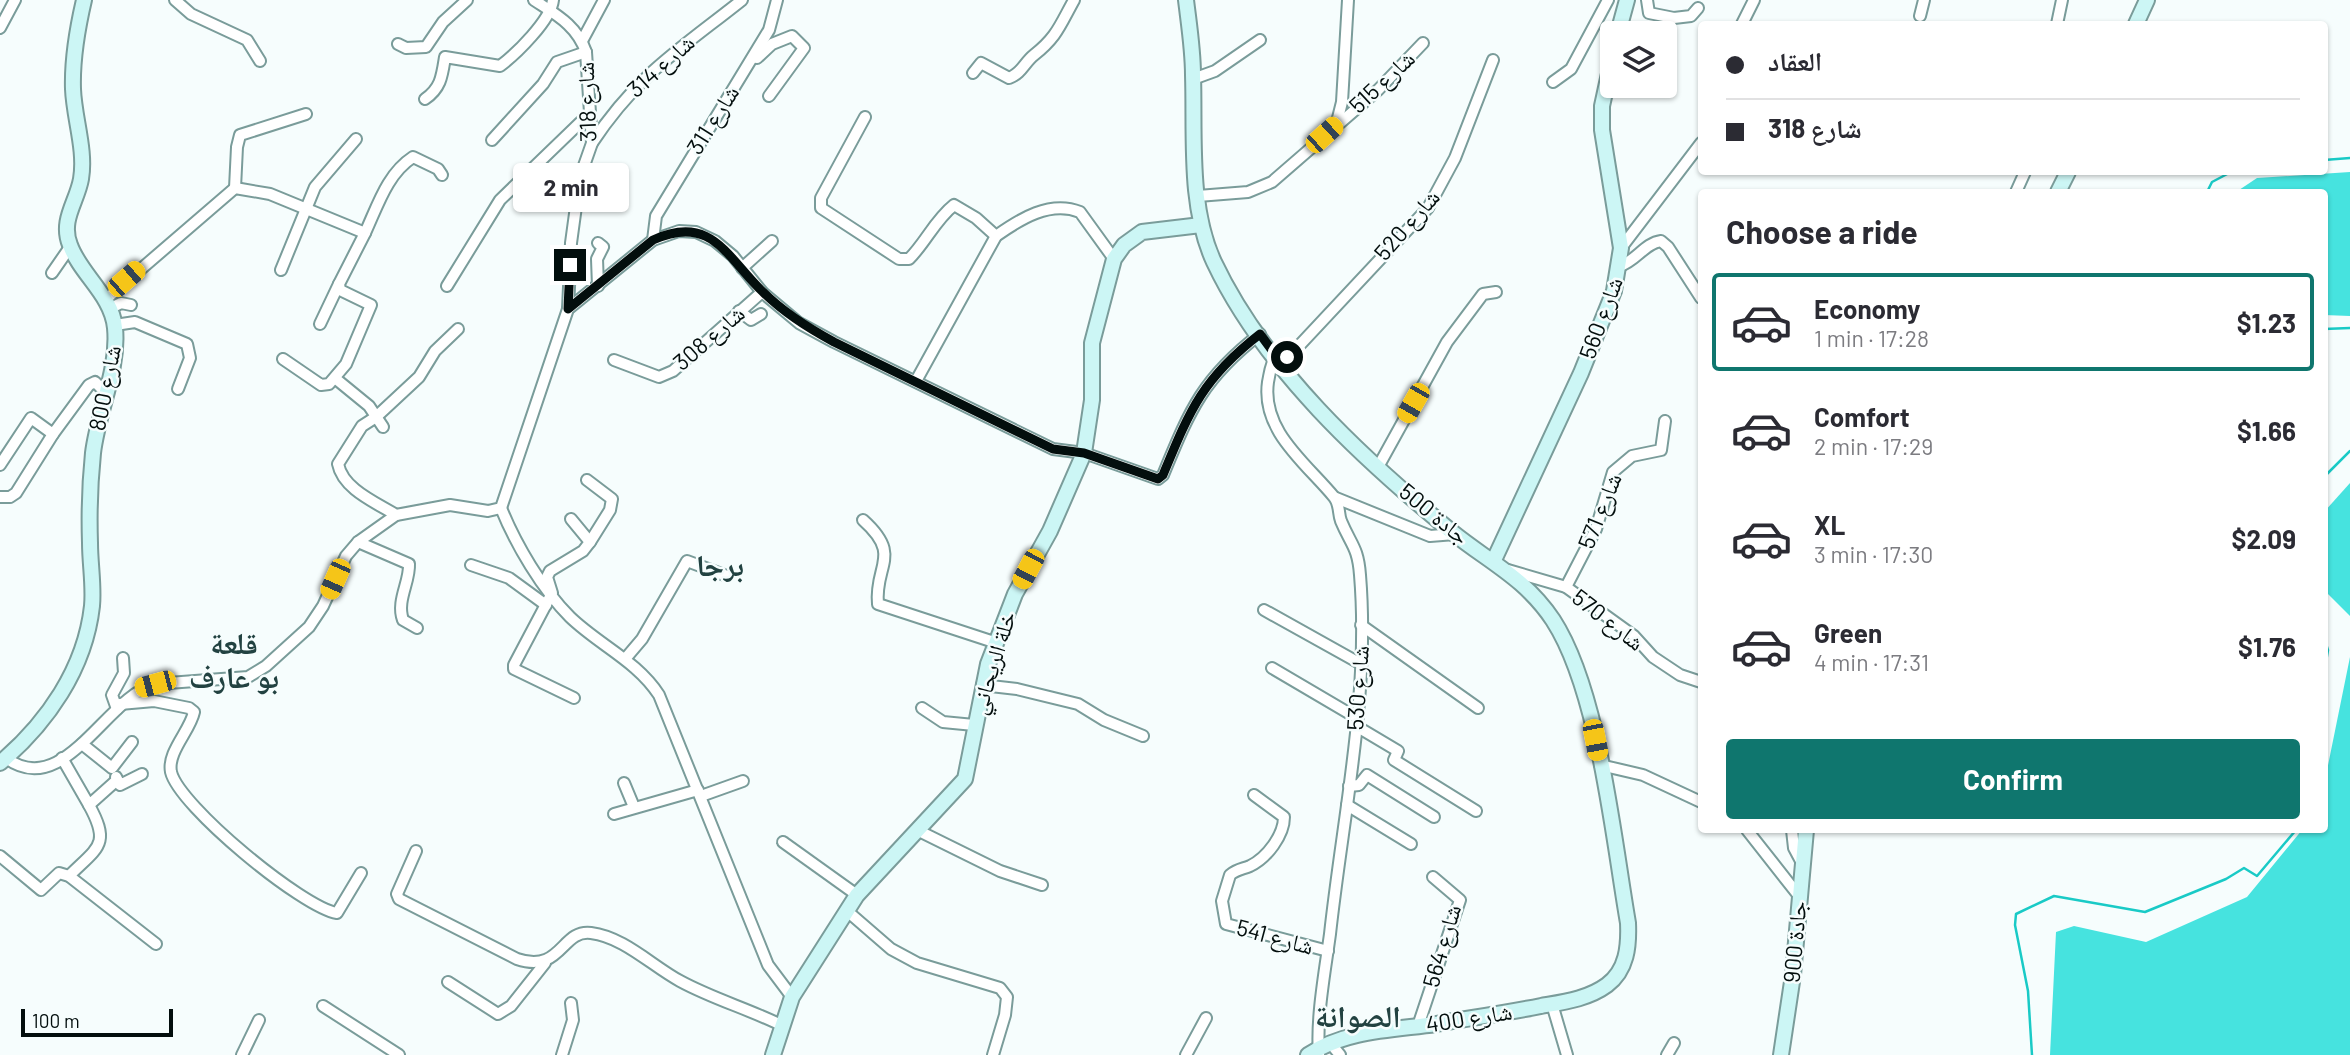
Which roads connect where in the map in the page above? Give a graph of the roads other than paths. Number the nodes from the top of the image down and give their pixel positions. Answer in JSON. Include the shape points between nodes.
{"nodes":[{"id":1,"x":15,"y":0,"type":"edge"},
{"id":2,"x":84,"y":0,"type":"edge"},
{"id":3,"x":174,"y":0,"type":"edge"},
{"id":4,"x":467,"y":0,"type":"edge"},
{"id":5,"x":534,"y":0,"type":"edge"},
{"id":6,"x":604,"y":0,"type":"edge"},
{"id":7,"x":742,"y":0,"type":"edge"},
{"id":8,"x":777,"y":0,"type":"edge"},
{"id":9,"x":1074,"y":0,"type":"edge"},
{"id":10,"x":1186,"y":0,"type":"edge"},
{"id":11,"x":1348,"y":0,"type":"edge"},
{"id":12,"x":1608,"y":0,"type":"edge"},
{"id":13,"x":1627,"y":0,"type":"edge"},
{"id":14,"x":1647,"y":0,"type":"edge"},
{"id":15,"x":1754,"y":0,"type":"edge"},
{"id":16,"x":1924,"y":0,"type":"edge"},
{"id":17,"x":2062,"y":0,"type":"edge"},
{"id":18,"x":2147,"y":0,"type":"edge"},
{"id":19,"x":553,"y":4,"type":"edge"},
{"id":20,"x":1698,"y":8,"type":"dead end"},
{"id":21,"x":1920,"y":16,"type":"dead end"},
{"id":22,"x":1621,"y":21,"type":"edge"},
{"id":23,"x":1744,"y":21,"type":"edge"},
{"id":24,"x":2058,"y":21,"type":"edge"},
{"id":25,"x":2137,"y":21,"type":"edge"},
{"id":26,"x":0,"y":28,"type":"edge"},
{"id":27,"x":1260,"y":40,"type":"dead end"},
{"id":28,"x":1423,"y":43,"type":"dead end"},
{"id":29,"x":398,"y":44,"type":"dead end"},
{"id":30,"x":584,"y":47,"type":"junction"},
{"id":31,"x":1493,"y":60,"type":"dead end"},
{"id":32,"x":260,"y":61,"type":"dead end"},
{"id":33,"x":747,"y":67,"type":"junction"},
{"id":34,"x":973,"y":73,"type":"dead end"},
{"id":35,"x":1194,"y":79,"type":"junction"},
{"id":36,"x":1553,"y":82,"type":"dead end"},
{"id":37,"x":769,"y":96,"type":"dead end"},
{"id":38,"x":1604,"y":98,"type":"edge"},
{"id":39,"x":425,"y":99,"type":"dead end"},
{"id":40,"x":306,"y":114,"type":"dead end"},
{"id":41,"x":589,"y":114,"type":"junction"},
{"id":42,"x":865,"y":117,"type":"dead end"},
{"id":43,"x":1336,"y":124,"type":"junction"},
{"id":44,"x":356,"y":139,"type":"dead end"},
{"id":45,"x":492,"y":140,"type":"dead end"},
{"id":46,"x":592,"y":143,"type":"junction"},
{"id":47,"x":1698,"y":147,"type":"edge"},
{"id":48,"x":599,"y":171,"type":"dead end"},
{"id":49,"x":442,"y":174,"type":"dead end"},
{"id":50,"x":580,"y":177,"type":"junction"},
{"id":51,"x":235,"y":188,"type":"junction"},
{"id":52,"x":1198,"y":196,"type":"junction"},
{"id":53,"x":304,"y":207,"type":"junction"},
{"id":54,"x":1201,"y":225,"type":"junction"},
{"id":55,"x":365,"y":233,"type":"junction"},
{"id":56,"x":996,"y":236,"type":"junction"},
{"id":57,"x":653,"y":240,"type":"junction"},
{"id":58,"x":772,"y":241,"type":"dead end"},
{"id":59,"x":598,"y":243,"type":"dead end"},
{"id":60,"x":70,"y":247,"type":"junction"},
{"id":61,"x":1621,"y":248,"type":"junction"},
{"id":62,"x":1114,"y":259,"type":"junction"},
{"id":63,"x":1620,"y":266,"type":"junction"},
{"id":64,"x":742,"y":268,"type":"junction"},
{"id":65,"x":281,"y":270,"type":"dead end"},
{"id":66,"x":52,"y":273,"type":"dead end"},
{"id":67,"x":339,"y":284,"type":"junction"},
{"id":68,"x":447,"y":286,"type":"dead end"},
{"id":69,"x":597,"y":286,"type":"junction"},
{"id":70,"x":762,"y":292,"type":"junction"},
{"id":71,"x":1496,"y":292,"type":"dead end"},
{"id":72,"x":1698,"y":293,"type":"edge"},
{"id":73,"x":107,"y":304,"type":"junction"},
{"id":74,"x":131,"y":305,"type":"dead end"},
{"id":75,"x":568,"y":309,"type":"junction"},
{"id":76,"x":738,"y":311,"type":"junction"},
{"id":77,"x":761,"y":314,"type":"dead end"},
{"id":78,"x":320,"y":324,"type":"dead end"},
{"id":79,"x":115,"y":325,"type":"junction"},
{"id":80,"x":458,"y":329,"type":"dead end"},
{"id":81,"x":1260,"y":334,"type":"junction"},
{"id":82,"x":282,"y":359,"type":"dead end"},
{"id":83,"x":614,"y":360,"type":"dead end"},
{"id":84,"x":1279,"y":360,"type":"junction"},
{"id":85,"x":336,"y":379,"type":"junction"},
{"id":86,"x":916,"y":381,"type":"junction"},
{"id":87,"x":178,"y":389,"type":"dead end"},
{"id":88,"x":105,"y":392,"type":"junction"},
{"id":89,"x":1665,"y":421,"type":"dead end"},
{"id":90,"x":379,"y":422,"type":"junction"},
{"id":91,"x":53,"y":434,"type":"junction"},
{"id":92,"x":1084,"y":453,"type":"junction"},
{"id":93,"x":0,"y":465,"type":"edge"},
{"id":94,"x":1378,"y":467,"type":"junction"},
{"id":95,"x":587,"y":481,"type":"dead end"},
{"id":96,"x":0,"y":497,"type":"edge"},
{"id":97,"x":1336,"y":499,"type":"junction"},
{"id":98,"x":502,"y":508,"type":"junction"},
{"id":99,"x":396,"y":515,"type":"junction"},
{"id":100,"x":571,"y":519,"type":"dead end"},
{"id":101,"x":863,"y":520,"type":"dead end"},
{"id":102,"x":1455,"y":534,"type":"junction"},
{"id":103,"x":358,"y":542,"type":"junction"},
{"id":104,"x":590,"y":542,"type":"junction"},
{"id":105,"x":1494,"y":560,"type":"junction"},
{"id":106,"x":471,"y":565,"type":"dead end"},
{"id":107,"x":1508,"y":570,"type":"junction"},
{"id":108,"x":727,"y":576,"type":"dead end"},
{"id":109,"x":1566,"y":587,"type":"junction"},
{"id":110,"x":551,"y":593,"type":"junction"},
{"id":111,"x":547,"y":605,"type":"junction"},
{"id":112,"x":1264,"y":610,"type":"dead end"},
{"id":113,"x":1361,"y":625,"type":"junction"},
{"id":114,"x":417,"y":628,"type":"dead end"},
{"id":115,"x":997,"y":643,"type":"junction"},
{"id":116,"x":122,"y":658,"type":"dead end"},
{"id":117,"x":625,"y":659,"type":"junction"},
{"id":118,"x":1361,"y":664,"type":"junction"},
{"id":119,"x":1272,"y":668,"type":"dead end"},
{"id":120,"x":1698,"y":681,"type":"edge"},
{"id":121,"x":982,"y":685,"type":"junction"},
{"id":122,"x":574,"y":698,"type":"dead end"},
{"id":123,"x":119,"y":707,"type":"junction"},
{"id":124,"x":922,"y":708,"type":"dead end"},
{"id":125,"x":1478,"y":708,"type":"dead end"},
{"id":126,"x":1357,"y":722,"type":"junction"},
{"id":127,"x":974,"y":725,"type":"junction"},
{"id":128,"x":1143,"y":736,"type":"dead end"},
{"id":129,"x":132,"y":742,"type":"dead end"},
{"id":130,"x":82,"y":744,"type":"junction"},
{"id":131,"x":62,"y":758,"type":"junction"},
{"id":132,"x":3,"y":760,"type":"edge"},
{"id":133,"x":1600,"y":765,"type":"junction"},
{"id":134,"x":112,"y":768,"type":"junction"},
{"id":135,"x":142,"y":774,"type":"dead end"},
{"id":136,"x":117,"y":780,"type":"junction"},
{"id":137,"x":743,"y":781,"type":"dead end"},
{"id":138,"x":624,"y":783,"type":"dead end"},
{"id":139,"x":1349,"y":786,"type":"junction"},
{"id":140,"x":699,"y":793,"type":"junction"},
{"id":141,"x":1254,"y":795,"type":"dead end"},
{"id":142,"x":1698,"y":801,"type":"edge"},
{"id":143,"x":89,"y":804,"type":"junction"},
{"id":144,"x":1347,"y":805,"type":"junction"},
{"id":145,"x":634,"y":807,"type":"junction"},
{"id":146,"x":1476,"y":811,"type":"dead end"},
{"id":147,"x":614,"y":814,"type":"dead end"},
{"id":148,"x":1434,"y":817,"type":"dead end"},
{"id":149,"x":919,"y":831,"type":"junction"},
{"id":150,"x":1749,"y":833,"type":"edge"},
{"id":151,"x":1792,"y":833,"type":"edge"},
{"id":152,"x":1806,"y":833,"type":"edge"},
{"id":153,"x":783,"y":842,"type":"dead end"},
{"id":154,"x":1411,"y":844,"type":"dead end"},
{"id":155,"x":416,"y":851,"type":"dead end"},
{"id":156,"x":0,"y":856,"type":"edge"},
{"id":157,"x":1802,"y":863,"type":"junction"},
{"id":158,"x":361,"y":873,"type":"dead end"},
{"id":159,"x":69,"y":876,"type":"junction"},
{"id":160,"x":1433,"y":877,"type":"dead end"},
{"id":161,"x":1042,"y":884,"type":"dead end"},
{"id":162,"x":857,"y":895,"type":"junction"},
{"id":163,"x":1799,"y":896,"type":"junction"},
{"id":164,"x":846,"y":910,"type":"junction"},
{"id":165,"x":156,"y":944,"type":"dead end"},
{"id":166,"x":1328,"y":951,"type":"junction"},
{"id":167,"x":545,"y":963,"type":"junction"},
{"id":168,"x":448,"y":982,"type":"dead end"},
{"id":169,"x":571,"y":1003,"type":"dead end"},
{"id":170,"x":791,"y":1003,"type":"junction"},
{"id":171,"x":1552,"y":1004,"type":"junction"},
{"id":172,"x":323,"y":1006,"type":"dead end"},
{"id":173,"x":1206,"y":1018,"type":"dead end"},
{"id":174,"x":259,"y":1020,"type":"dead end"},
{"id":175,"x":783,"y":1026,"type":"junction"},
{"id":176,"x":1418,"y":1026,"type":"junction"},
{"id":177,"x":1674,"y":1043,"type":"dead end"},
{"id":178,"x":1323,"y":1051,"type":"edge"},
{"id":179,"x":242,"y":1055,"type":"edge"},
{"id":180,"x":399,"y":1055,"type":"edge"},
{"id":181,"x":562,"y":1055,"type":"edge"},
{"id":182,"x":773,"y":1055,"type":"edge"},
{"id":183,"x":993,"y":1055,"type":"edge"},
{"id":184,"x":1186,"y":1055,"type":"edge"},
{"id":185,"x":1567,"y":1055,"type":"edge"},
{"id":186,"x":1667,"y":1055,"type":"edge"},
{"id":187,"x":1781,"y":1055,"type":"edge"}],
"edges":[{"from":1,"to":26,"type":"street"},
{"from":2,"to":60,"type":"main road","via":[[74,45],[73,89],[82,167],[66,227]]},
{"from":3,"to":32,"type":"street","via":[[191,14],[247,40]]},
{"from":4,"to":29,"type":"street","via":[[443,22],[426,47]]},
{"from":5,"to":19,"type":"street","name":"شارع 318"},
{"from":6,"to":30,"type":"street"},
{"from":7,"to":46,"type":"street","name":"شارع 314","via":[[662,60],[630,91]]},
{"from":8,"to":33,"type":"street","name":"شارع 311","via":[[769,30]]},
{"from":9,"to":34,"type":"street","via":[[1054,37],[1018,75],[1009,78],[981,63]]},
{"from":10,"to":35,"type":"main road","name":"جادة 500"},
{"from":11,"to":43,"type":"street","via":[[1342,102]]},
{"from":12,"to":36,"type":"street","via":[[1571,69]]},
{"from":13,"to":22,"type":"main road"},
{"from":14,"to":20,"type":"street","via":[[1649,13],[1674,18],[1691,16]]},
{"from":15,"to":23,"type":"street"},
{"from":16,"to":21,"type":"street"},
{"from":17,"to":24,"type":"street"},
{"from":18,"to":25,"type":"main road"},
{"from":19,"to":30,"type":"street","name":"شارع 318"},
{"from":19,"to":39,"type":"street","via":[[548,20],[500,66],[445,57],[440,83]]},
{"from":27,"to":35,"type":"street"},
{"from":28,"to":43,"type":"street","name":"شارع 515","via":[[1378,90]]},
{"from":30,"to":41,"type":"street","name":"شارع 318"},
{"from":30,"to":45,"type":"street","via":[[557,62]]},
{"from":31,"to":84,"type":"street","name":"شارع 520","via":[[1460,148],[1428,208]]},
{"from":33,"to":37,"type":"street","via":[[783,39],[792,36],[804,48]]},
{"from":33,"to":57,"type":"street","name":"شارع 311","via":[[656,216]]},
{"from":35,"to":52,"type":"main road","name":"جادة 500"},
{"from":38,"to":61,"type":"main road","name":"شارع 560","via":[[1602,130]]},
{"from":40,"to":51,"type":"street","via":[[240,135]]},
{"from":41,"to":46,"type":"street","name":"شارع 318"},
{"from":41,"to":68,"type":"street","via":[[500,200]]},
{"from":42,"to":56,"type":"street","via":[[821,198],[821,208],[899,259],[909,259],[941,215],[954,205]]},
{"from":43,"to":52,"type":"street","name":"شارع 515","via":[[1272,183],[1248,192]]},
{"from":44,"to":53,"type":"street","via":[[323,175]]},
{"from":46,"to":50,"type":"street","name":"شارع 318"},
{"from":47,"to":61,"type":"street"},
{"from":48,"to":50,"type":"street"},
{"from":49,"to":55,"type":"street","via":[[413,157],[402,165]]},
{"from":50,"to":75,"type":"street","name":"شارع 318"},
{"from":51,"to":53,"type":"street","via":[[270,194]]},
{"from":51,"to":73,"type":"street"},
{"from":52,"to":54,"type":"main road","name":"جادة 500"},
{"from":53,"to":55,"type":"street"},
{"from":53,"to":65,"type":"street"},
{"from":54,"to":62,"type":"main road","via":[[1142,232]]},
{"from":54,"to":81,"type":"main road","name":"جادة 500","via":[[1219,271]]},
{"from":55,"to":67,"type":"street"},
{"from":56,"to":62,"type":"street","via":[[1032,215],[1073,209],[1080,212]]},
{"from":56,"to":86,"type":"street"},
{"from":57,"to":64,"type":"street","via":[[696,232],[715,241]]},
{"from":57,"to":69,"type":"street"},
{"from":58,"to":64,"type":"street"},
{"from":59,"to":69,"type":"street","via":[[603,247],[597,258]]},
{"from":60,"to":66,"type":"street"},
{"from":60,"to":73,"type":"main road","name":"شارع 800"},
{"from":61,"to":63,"type":"main road","name":"شارع 560"},
{"from":62,"to":92,"type":"main road","name":"خلة الريحاني","via":[[1092,343],[1092,400]]},
{"from":63,"to":72,"type":"street","via":[[1661,241]]},
{"from":63,"to":105,"type":"main road","name":"شارع 560","via":[[1601,327]]},
{"from":64,"to":70,"type":"street"},
{"from":67,"to":78,"type":"street"},
{"from":67,"to":85,"type":"street","via":[[340,290],[371,305]]},
{"from":69,"to":75,"type":"street"},
{"from":70,"to":76,"type":"street","name":"شارع 308"},
{"from":70,"to":86,"type":"street","via":[[799,323]]},
{"from":71,"to":94,"type":"street","via":[[1483,294],[1447,342]]},
{"from":73,"to":74,"type":"street"},
{"from":73,"to":79,"type":"main road","name":"شارع 800"},
{"from":75,"to":98,"type":"street","name":"شارع 318"},
{"from":76,"to":77,"type":"street","via":[[751,320]]},
{"from":76,"to":83,"type":"street","name":"شارع 308","via":[[685,362],[659,377]]},
{"from":79,"to":87,"type":"street","via":[[135,322],[187,344],[190,358]]},
{"from":79,"to":88,"type":"main road","name":"شارع 800","via":[[115,351]]},
{"from":80,"to":90,"type":"street"},
{"from":81,"to":84,"type":"main road","name":"جادة 500"},
{"from":81,"to":92,"type":"street","via":[[1222,366],[1193,404],[1158,479]]},
{"from":82,"to":85,"type":"street","via":[[321,385]]},
{"from":84,"to":94,"type":"main road","name":"جادة 500","via":[[1342,435]]},
{"from":84,"to":97,"type":"street","name":"شارع 530","via":[[1271,364],[1268,410],[1291,450]]},
{"from":85,"to":90,"type":"street","via":[[369,406]]},
{"from":86,"to":92,"type":"street","via":[[1053,449]]},
{"from":88,"to":91,"type":"street","via":[[96,382],[89,386]]},
{"from":88,"to":132,"type":"main road","name":"شارع 800","via":[[95,431],[91,478],[88,631],[64,691]]},
{"from":89,"to":109,"type":"street","name":"شارع 571","via":[[1661,450],[1632,456],[1613,472],[1596,529]]},
{"from":90,"to":99,"type":"street","via":[[362,426],[338,464],[341,477]]},
{"from":91,"to":93,"type":"street","via":[[31,418]]},
{"from":91,"to":96,"type":"street","via":[[16,493]]},
{"from":92,"to":115,"type":"main road","name":"خلة الريحاني","via":[[1050,531],[1015,594]]},
{"from":94,"to":102,"type":"main road","name":"جادة 500"},
{"from":95,"to":104,"type":"street","via":[[612,499]]},
{"from":97,"to":102,"type":"street","via":[[1430,536]]},
{"from":97,"to":113,"type":"street","name":"شارع 530","via":[[1340,520],[1359,552]]},
{"from":98,"to":99,"type":"street","via":[[488,511],[450,505]]},
{"from":98,"to":110,"type":"street","via":[[509,528]]},
{"from":99,"to":103,"type":"street"},
{"from":100,"to":104,"type":"street"},
{"from":101,"to":115,"type":"street","via":[[883,545],[878,604]]},
{"from":102,"to":105,"type":"main road","name":"جادة 500"},
{"from":103,"to":114,"type":"street","via":[[409,564],[410,580],[400,613],[402,620]]},
{"from":103,"to":123,"type":"street","via":[[309,626],[267,666],[248,677],[140,688]]},
{"from":104,"to":110,"type":"street","via":[[550,571]]},
{"from":105,"to":107,"type":"main road","name":"جادة 500"},
{"from":106,"to":111,"type":"street","via":[[509,578]]},
{"from":107,"to":109,"type":"street","name":"شارع 570"},
{"from":107,"to":133,"type":"main road","name":"جادة 500","via":[[1536,597],[1570,652]]},
{"from":108,"to":117,"type":"street","via":[[687,561],[642,639]]},
{"from":109,"to":120,"type":"street","name":"شارع 570","via":[[1654,657]]},
{"from":110,"to":111,"type":"street"},
{"from":110,"to":117,"type":"street","via":[[569,616]]},
{"from":111,"to":122,"type":"street","via":[[514,669]]},
{"from":112,"to":118,"type":"street"},
{"from":113,"to":118,"type":"street","name":"شارع 530"},
{"from":113,"to":125,"type":"street"},
{"from":115,"to":121,"type":"main road","name":"خلة الريحاني"},
{"from":116,"to":123,"type":"street","via":[[124,673],[112,695]]},
{"from":117,"to":140,"type":"street","via":[[659,695]]},
{"from":118,"to":126,"type":"street","name":"شارع 530"},
{"from":119,"to":126,"type":"street"},
{"from":121,"to":127,"type":"main road","name":"خلة الريحاني"},
{"from":121,"to":128,"type":"street","via":[[1078,704]]},
{"from":123,"to":130,"type":"street"},
{"from":123,"to":158,"type":"street","via":[[154,701],[194,712],[172,762],[172,775],[201,816],[277,878],[337,913]]},
{"from":124,"to":127,"type":"street","via":[[943,722]]},
{"from":126,"to":139,"type":"street","name":"شارع 530"},
{"from":126,"to":146,"type":"street","via":[[1398,751],[1394,760]]},
{"from":127,"to":149,"type":"main road","name":"خلة الريحاني","via":[[965,779]]},
{"from":129,"to":134,"type":"street"},
{"from":130,"to":131,"type":"street"},
{"from":130,"to":134,"type":"street"},
{"from":131,"to":132,"type":"street","via":[[32,769]]},
{"from":131,"to":143,"type":"street"},
{"from":133,"to":142,"type":"street","via":[[1643,775]]},
{"from":133,"to":171,"type":"main road","name":"جادة 500","via":[[1628,923],[1628,951],[1608,985],[1583,998]]},
{"from":134,"to":136,"type":"street"},
{"from":135,"to":136,"type":"street","via":[[120,785]]},
{"from":136,"to":143,"type":"street"},
{"from":137,"to":140,"type":"street"},
{"from":138,"to":145,"type":"street"},
{"from":139,"to":144,"type":"street","name":"شارع 530"},
{"from":139,"to":148,"type":"street","via":[[1359,786],[1367,775]]},
{"from":140,"to":145,"type":"street"},
{"from":140,"to":170,"type":"street","via":[[768,965]]},
{"from":141,"to":166,"type":"street","name":"شارع 541","via":[[1284,817],[1284,824],[1252,866],[1230,875],[1222,901],[1226,924]]},
{"from":143,"to":159,"type":"street","via":[[101,830],[100,842]]},
{"from":144,"to":154,"type":"street"},
{"from":144,"to":166,"type":"street","name":"شارع 530"},
{"from":145,"to":147,"type":"street"},
{"from":149,"to":161,"type":"street","via":[[1000,871]]},
{"from":149,"to":162,"type":"main road","name":"خلة الريحاني"},
{"from":150,"to":163,"type":"street"},
{"from":151,"to":157,"type":"street"},
{"from":152,"to":157,"type":"main road","name":"جادة 900"},
{"from":153,"to":162,"type":"street"},
{"from":155,"to":167,"type":"street","via":[[397,894],[399,899],[517,960]]},
{"from":156,"to":159,"type":"street","via":[[41,890],[59,873]]},
{"from":157,"to":163,"type":"main road","name":"جادة 900"},
{"from":159,"to":165,"type":"street"},
{"from":160,"to":176,"type":"street","name":"شارع 564","via":[[1460,900]]},
{"from":162,"to":164,"type":"main road","name":"خلة الريحاني"},
{"from":163,"to":187,"type":"main road","name":"جادة 900"},
{"from":164,"to":170,"type":"main road","name":"خلة الريحاني"},
{"from":164,"to":183,"type":"street","via":[[891,949],[917,963],[1000,988],[1007,997]]},
{"from":166,"to":178,"type":"street","name":"شارع 530"},
{"from":167,"to":168,"type":"street","via":[[511,1006],[498,1014]]},
{"from":167,"to":175,"type":"street","via":[[579,934],[590,932],[689,985]]},
{"from":169,"to":181,"type":"street","via":[[573,1020]]},
{"from":170,"to":175,"type":"main road","name":"خلة الريحاني"},
{"from":171,"to":176,"type":"main road","name":"شارع 400"},
{"from":171,"to":185,"type":"street"},
{"from":172,"to":180,"type":"street"},
{"from":173,"to":184,"type":"street"},
{"from":174,"to":179,"type":"street"},
{"from":175,"to":182,"type":"main road","name":"خلة الريحاني"},
{"from":176,"to":178,"type":"main road","name":"شارع 400","via":[[1373,1030]]},
{"from":177,"to":186,"type":"street"}]}
